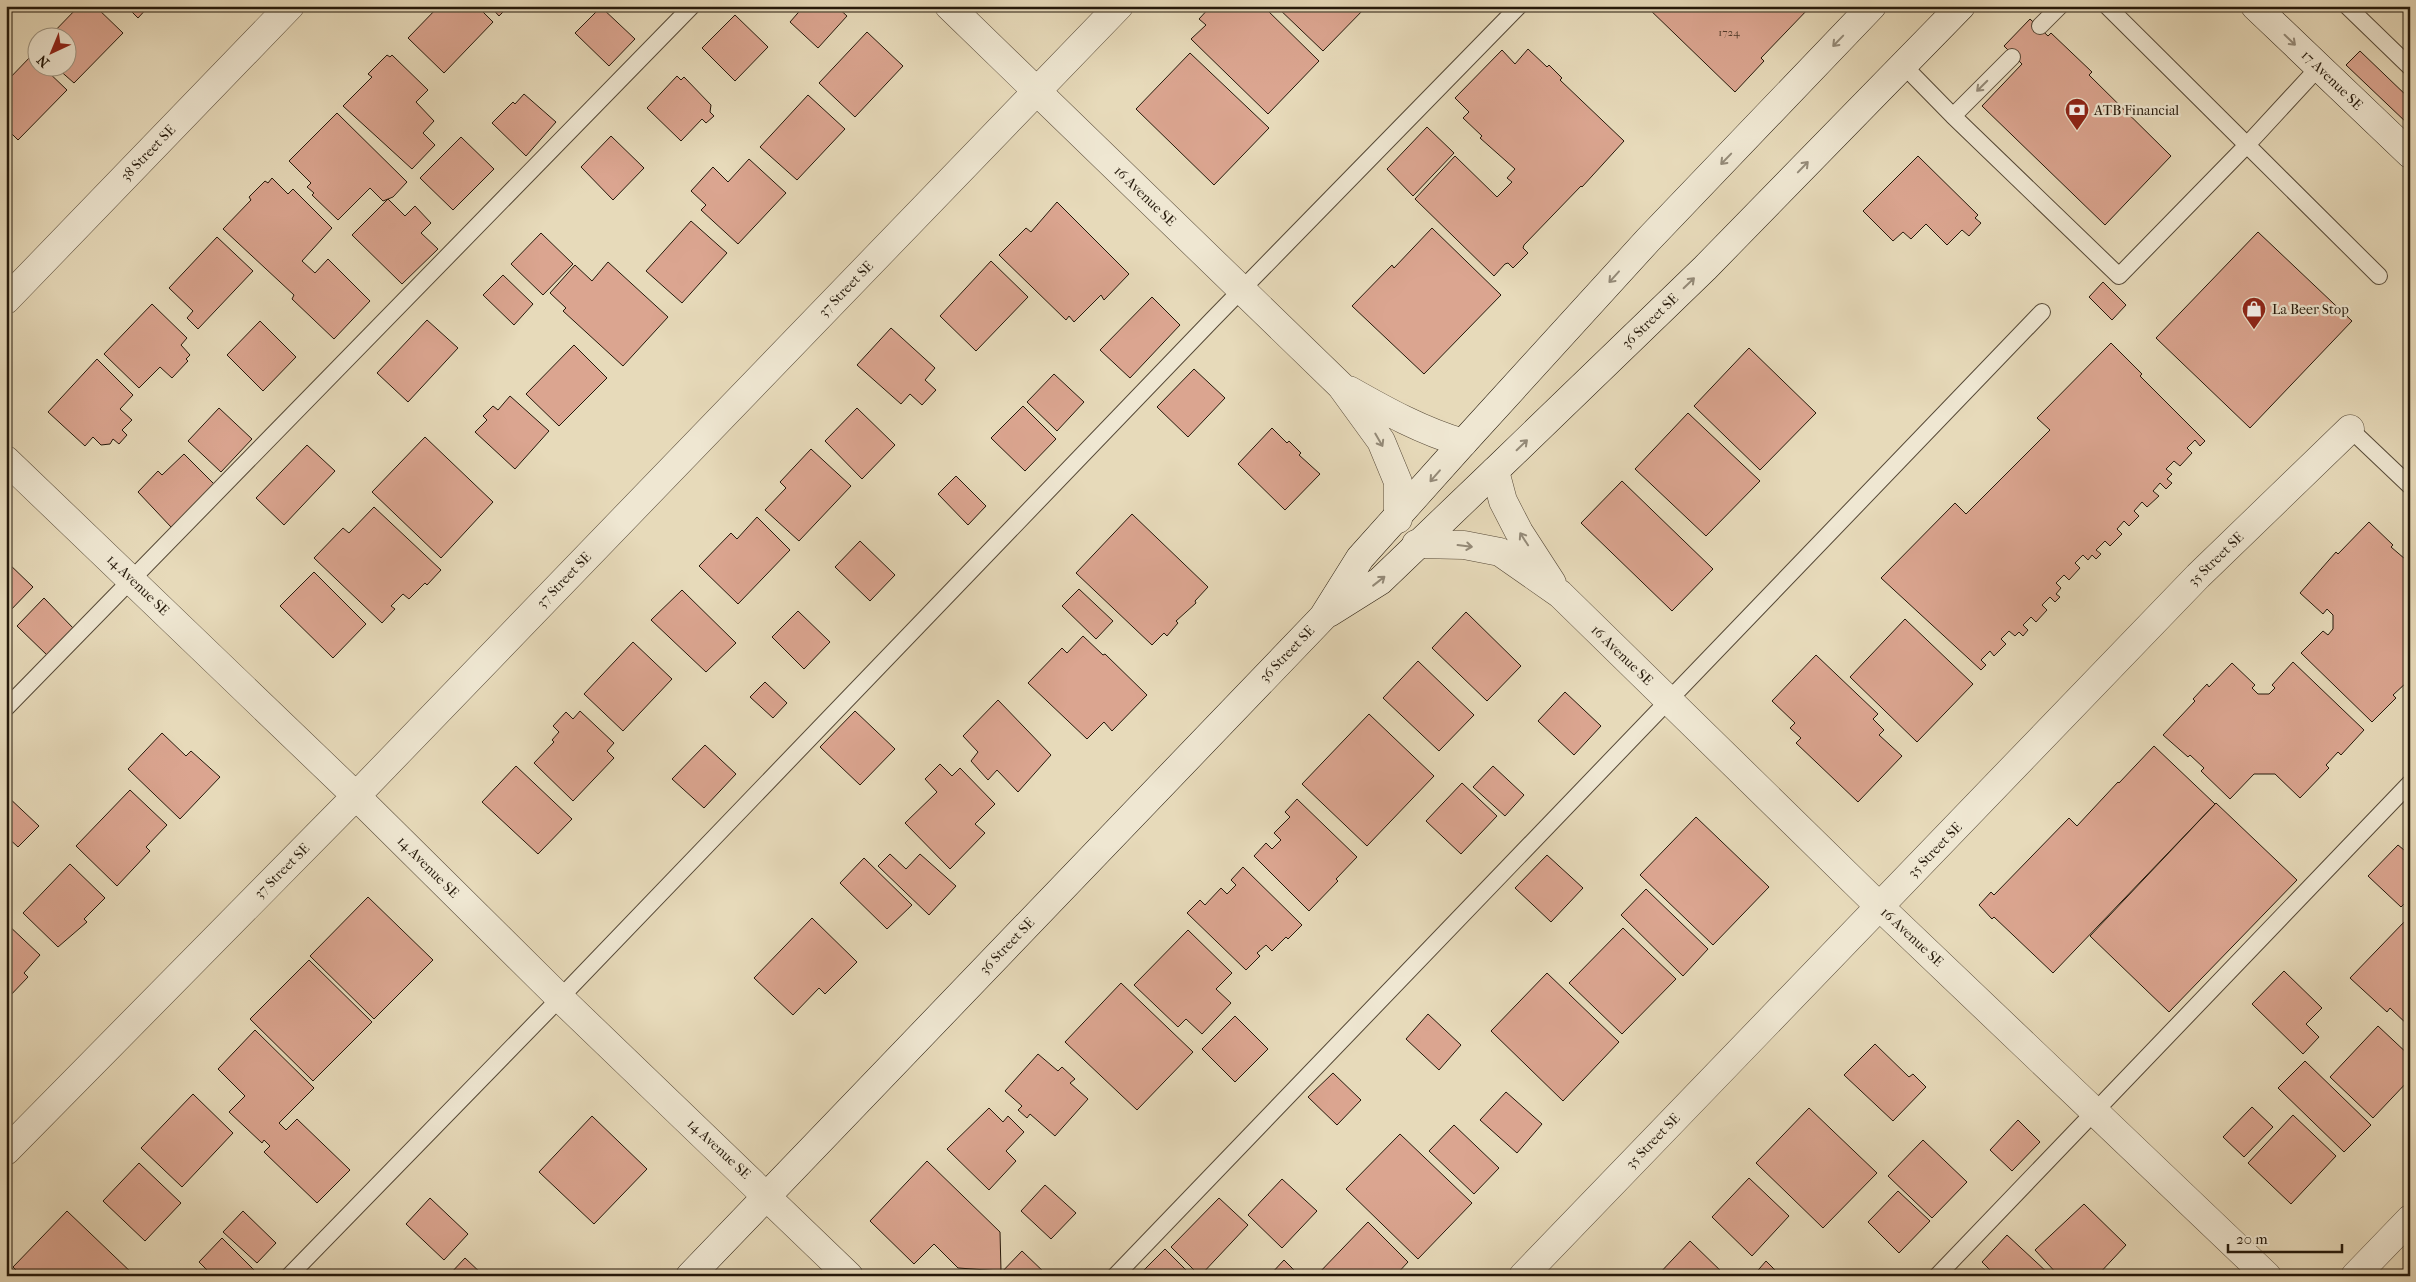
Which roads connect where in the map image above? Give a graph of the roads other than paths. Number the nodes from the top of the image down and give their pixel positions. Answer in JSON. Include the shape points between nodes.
{"nodes":[{"id":1,"x":290,"y":6,"type":"edge"},
{"id":2,"x":692,"y":6,"type":"edge"},
{"id":3,"x":949,"y":6,"type":"edge"},
{"id":4,"x":1119,"y":6,"type":"edge"},
{"id":5,"x":1519,"y":6,"type":"edge"},
{"id":6,"x":1872,"y":6,"type":"edge"},
{"id":7,"x":1961,"y":6,"type":"edge"},
{"id":8,"x":2060,"y":6,"type":"edge"},
{"id":9,"x":2108,"y":6,"type":"edge"},
{"id":10,"x":2255,"y":6,"type":"edge"},
{"id":11,"x":2347,"y":6,"type":"edge"},
{"id":12,"x":2040,"y":26,"type":"dead end"},
{"id":13,"x":2012,"y":56,"type":"dead end"},
{"id":14,"x":1904,"y":66,"type":"junction"},
{"id":15,"x":2319,"y":67,"type":"junction"},
{"id":16,"x":2410,"y":68,"type":"edge"},
{"id":17,"x":1037,"y":91,"type":"junction"},
{"id":18,"x":1953,"y":116,"type":"junction"},
{"id":19,"x":2247,"y":145,"type":"junction"},
{"id":20,"x":2410,"y":154,"type":"edge"},
{"id":21,"x":2379,"y":276,"type":"dead end"},
{"id":22,"x":1243,"y":290,"type":"junction"},
{"id":23,"x":6,"y":300,"type":"edge"},
{"id":24,"x":2042,"y":312,"type":"dead end"},
{"id":25,"x":1341,"y":386,"type":"junction"},
{"id":26,"x":2350,"y":429,"type":"joint"},
{"id":27,"x":1463,"y":443,"type":"junction"},
{"id":28,"x":6,"y":460,"type":"edge"},
{"id":29,"x":1495,"y":471,"type":"junction"},
{"id":30,"x":2410,"y":486,"type":"edge"},
{"id":31,"x":1398,"y":519,"type":"junction"},
{"id":32,"x":1416,"y":544,"type":"junction"},
{"id":33,"x":131,"y":578,"type":"junction"},
{"id":34,"x":1560,"y":594,"type":"junction"},
{"id":35,"x":1323,"y":617,"type":"junction"},
{"id":36,"x":1668,"y":700,"type":"junction"},
{"id":37,"x":6,"y":708,"type":"edge"},
{"id":38,"x":2410,"y":783,"type":"edge"},
{"id":39,"x":356,"y":796,"type":"junction"},
{"id":40,"x":1880,"y":907,"type":"junction"},
{"id":41,"x":560,"y":998,"type":"junction"},
{"id":42,"x":2096,"y":1112,"type":"junction"},
{"id":43,"x":6,"y":1151,"type":"edge"},
{"id":44,"x":767,"y":1195,"type":"junction"},
{"id":45,"x":2410,"y":1219,"type":"edge"},
{"id":46,"x":289,"y":1276,"type":"edge"},
{"id":47,"x":690,"y":1276,"type":"edge"},
{"id":48,"x":849,"y":1276,"type":"edge"},
{"id":49,"x":1115,"y":1276,"type":"edge"},
{"id":50,"x":1523,"y":1276,"type":"edge"},
{"id":51,"x":1937,"y":1276,"type":"edge"},
{"id":52,"x":2267,"y":1276,"type":"edge"},
{"id":53,"x":2355,"y":1276,"type":"edge"}],
"edges":[{"from":1,"to":23,"type":"street","name":"38 Street SE"},
{"from":2,"to":33,"type":"lane"},
{"from":3,"to":17,"type":"street","name":"16 Avenue SE"},
{"from":4,"to":17,"type":"street","name":"37 Street SE"},
{"from":5,"to":22,"type":"lane"},
{"from":6,"to":27,"type":"street","name":"36 Street SE","one_way":true,"via":[[1648,240]]},
{"from":7,"to":14,"type":"street","name":"36 Street SE"},
{"from":8,"to":12,"type":"lane"},
{"from":9,"to":19,"type":"lane"},
{"from":10,"to":15,"type":"street","name":"17 Avenue SE","one_way":true},
{"from":11,"to":16,"type":"lane"},
{"from":13,"to":18,"type":"lane","one_way":true},
{"from":14,"to":18,"type":"lane"},
{"from":29,"to":14,"type":"street","name":"36 Street SE","one_way":true,"via":[[1704,268]]},
{"from":15,"to":19,"type":"lane"},
{"from":15,"to":20,"type":"street","name":"17 Avenue SE"},
{"from":17,"to":22,"type":"street","name":"16 Avenue SE"},
{"from":17,"to":39,"type":"street","name":"37 Street SE"},
{"from":18,"to":19,"type":"lane","via":[[2119,276]]},
{"from":19,"to":21,"type":"lane"},
{"from":22,"to":25,"type":"street","name":"16 Avenue SE"},
{"from":22,"to":41,"type":"lane"},
{"from":24,"to":36,"type":"lane"},
{"from":25,"to":27,"type":"street","name":"16 Avenue SE","via":[[1396,417]]},
{"from":25,"to":31,"type":"street","name":"16 Avenue SE","one_way":true,"via":[[1381,441],[1398,482]]},
{"from":26,"to":30,"type":"lane"},
{"from":26,"to":40,"type":"street","name":"35 Street SE","via":[[2198,576]]},
{"from":27,"to":31,"type":"street","name":"36 Street SE","one_way":true},
{"from":28,"to":33,"type":"street","name":"14 Avenue SE"},
{"from":29,"to":32,"type":"street","name":"36 Street SE"},
{"from":34,"to":29,"type":"street","name":"16 Avenue SE","one_way":true,"via":[[1519,532],[1503,501]]},
{"from":31,"to":35,"type":"street","name":"36 Street SE","via":[[1360,558]]},
{"from":32,"to":34,"type":"street","name":"16 Avenue SE","one_way":true,"via":[[1464,545],[1500,552]]},
{"from":35,"to":32,"type":"street","name":"36 Street SE","one_way":true,"via":[[1380,581]]},
{"from":33,"to":37,"type":"lane"},
{"from":33,"to":39,"type":"street","name":"14 Avenue SE"},
{"from":34,"to":36,"type":"street","name":"16 Avenue SE"},
{"from":35,"to":44,"type":"street","name":"36 Street SE"},
{"from":36,"to":40,"type":"street","name":"16 Avenue SE"},
{"from":36,"to":49,"type":"lane"},
{"from":38,"to":42,"type":"lane"},
{"from":39,"to":41,"type":"street","name":"14 Avenue SE"},
{"from":39,"to":43,"type":"street","name":"37 Street SE"},
{"from":40,"to":42,"type":"street","name":"16 Avenue SE"},
{"from":40,"to":50,"type":"street","name":"35 Street SE"},
{"from":41,"to":44,"type":"street","name":"14 Avenue SE"},
{"from":41,"to":46,"type":"lane"},
{"from":42,"to":51,"type":"lane"},
{"from":42,"to":52,"type":"street","name":"16 Avenue SE"},
{"from":44,"to":47,"type":"street","name":"36 Street SE"},
{"from":44,"to":48,"type":"street","name":"14 Avenue SE"},
{"from":45,"to":53,"type":"street"}]}
